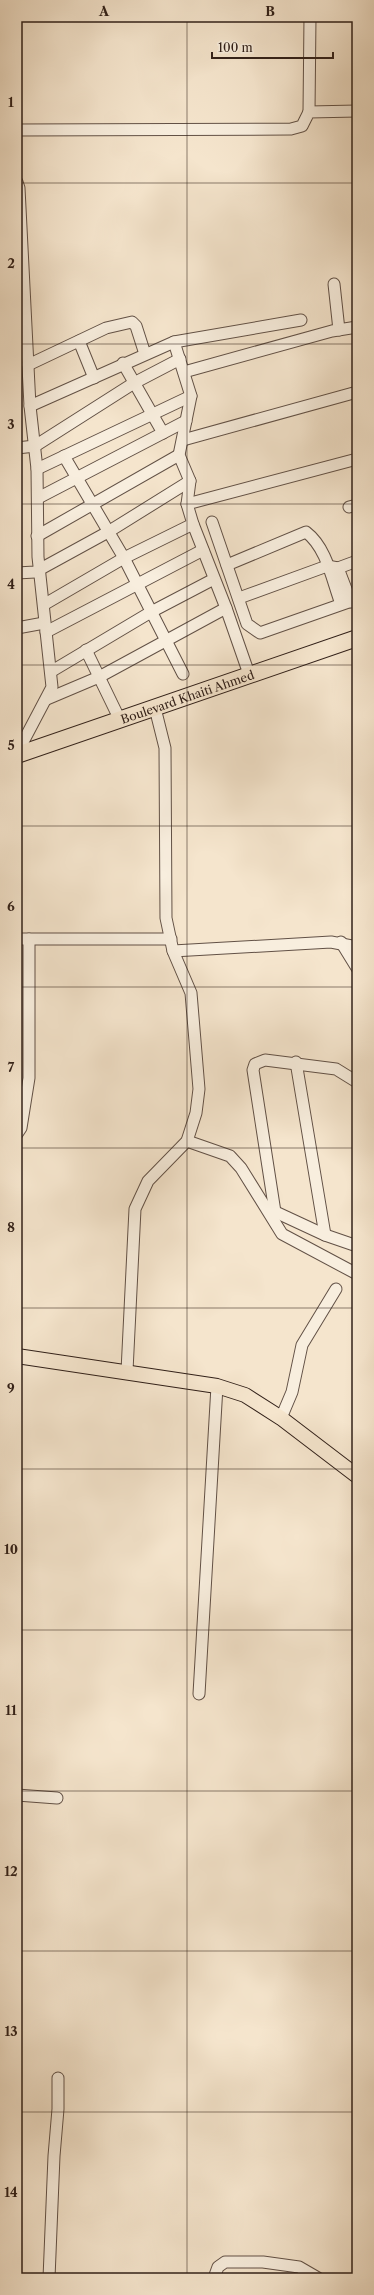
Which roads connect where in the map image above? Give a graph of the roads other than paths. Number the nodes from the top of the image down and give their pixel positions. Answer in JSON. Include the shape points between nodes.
{"nodes":[{"id":1,"x":310,"y":17,"type":"edge"},
{"id":2,"x":357,"y":111,"type":"edge"},
{"id":3,"x":310,"y":112,"type":"junction"},
{"id":4,"x":17,"y":130,"type":"edge"},
{"id":5,"x":17,"y":182,"type":"edge"},
{"id":6,"x":18,"y":204,"type":"edge"},
{"id":7,"x":334,"y":284,"type":"dead end"},
{"id":8,"x":21,"y":298,"type":"edge"},
{"id":9,"x":301,"y":320,"type":"dead end"},
{"id":10,"x":357,"y":328,"type":"edge"},
{"id":11,"x":339,"y":330,"type":"junction"},
{"id":12,"x":22,"y":340,"type":"edge"},
{"id":13,"x":79,"y":341,"type":"junction"},
{"id":14,"x":174,"y":342,"type":"junction"},
{"id":15,"x":145,"y":354,"type":"junction"},
{"id":16,"x":180,"y":359,"type":"junction"},
{"id":17,"x":123,"y":363,"type":"junction"},
{"id":18,"x":28,"y":365,"type":"junction"},
{"id":19,"x":184,"y":372,"type":"junction"},
{"id":20,"x":94,"y":378,"type":"junction"},
{"id":21,"x":134,"y":383,"type":"junction"},
{"id":22,"x":357,"y":392,"type":"edge"},
{"id":23,"x":191,"y":396,"type":"junction"},
{"id":24,"x":30,"y":406,"type":"junction"},
{"id":25,"x":153,"y":414,"type":"junction"},
{"id":26,"x":186,"y":421,"type":"junction"},
{"id":27,"x":163,"y":433,"type":"junction"},
{"id":28,"x":183,"y":440,"type":"junction"},
{"id":29,"x":35,"y":446,"type":"junction"},
{"id":30,"x":17,"y":448,"type":"edge"},
{"id":31,"x":180,"y":455,"type":"junction"},
{"id":32,"x":64,"y":456,"type":"junction"},
{"id":33,"x":357,"y":459,"type":"edge"},
{"id":34,"x":37,"y":469,"type":"junction"},
{"id":35,"x":76,"y":477,"type":"junction"},
{"id":36,"x":190,"y":481,"type":"junction"},
{"id":37,"x":38,"y":498,"type":"junction"},
{"id":38,"x":92,"y":504,"type":"junction"},
{"id":39,"x":187,"y":504,"type":"junction"},
{"id":40,"x":212,"y":522,"type":"dead end"},
{"id":41,"x":192,"y":524,"type":"junction"},
{"id":42,"x":108,"y":532,"type":"junction"},
{"id":43,"x":37,"y":536,"type":"junction"},
{"id":44,"x":203,"y":550,"type":"junction"},
{"id":45,"x":124,"y":558,"type":"junction"},
{"id":46,"x":357,"y":561,"type":"edge"},
{"id":47,"x":227,"y":565,"type":"junction"},
{"id":48,"x":327,"y":566,"type":"junction"},
{"id":49,"x":338,"y":568,"type":"junction"},
{"id":50,"x":39,"y":569,"type":"junction"},
{"id":51,"x":17,"y":573,"type":"edge"},
{"id":52,"x":214,"y":579,"type":"junction"},
{"id":53,"x":137,"y":585,"type":"junction"},
{"id":54,"x":239,"y":598,"type":"junction"},
{"id":55,"x":350,"y":602,"type":"edge"},
{"id":56,"x":45,"y":604,"type":"junction"},
{"id":57,"x":226,"y":608,"type":"junction"},
{"id":58,"x":151,"y":612,"type":"junction"},
{"id":59,"x":17,"y":628,"type":"edge"},
{"id":60,"x":45,"y":628,"type":"junction"},
{"id":61,"x":357,"y":638,"type":"edge"},
{"id":62,"x":165,"y":640,"type":"junction"},
{"id":63,"x":86,"y":650,"type":"junction"},
{"id":64,"x":52,"y":671,"type":"junction"},
{"id":65,"x":183,"y":674,"type":"dead end"},
{"id":66,"x":250,"y":674,"type":"junction"},
{"id":67,"x":99,"y":677,"type":"junction"},
{"id":68,"x":47,"y":699,"type":"junction"},
{"id":69,"x":155,"y":708,"type":"junction"},
{"id":70,"x":120,"y":720,"type":"junction"},
{"id":71,"x":19,"y":754,"type":"edge"},
{"id":72,"x":17,"y":939,"type":"edge"},
{"id":73,"x":29,"y":939,"type":"junction"},
{"id":74,"x":171,"y":939,"type":"junction"},
{"id":75,"x":341,"y":942,"type":"junction"},
{"id":76,"x":357,"y":947,"type":"edge"},
{"id":77,"x":173,"y":951,"type":"junction"},
{"id":78,"x":357,"y":968,"type":"edge"},
{"id":79,"x":296,"y":1062,"type":"junction"},
{"id":80,"x":357,"y":1082,"type":"edge"},
{"id":81,"x":17,"y":1134,"type":"edge"},
{"id":82,"x":187,"y":1141,"type":"junction"},
{"id":83,"x":263,"y":1207,"type":"junction"},
{"id":84,"x":275,"y":1212,"type":"junction"},
{"id":85,"x":325,"y":1235,"type":"junction"},
{"id":86,"x":357,"y":1246,"type":"edge"},
{"id":87,"x":357,"y":1274,"type":"edge"},
{"id":88,"x":336,"y":1290,"type":"dead end"},
{"id":89,"x":17,"y":1356,"type":"edge"},
{"id":90,"x":127,"y":1372,"type":"junction"},
{"id":91,"x":217,"y":1386,"type":"junction"},
{"id":92,"x":281,"y":1418,"type":"junction"},
{"id":93,"x":357,"y":1476,"type":"edge"},
{"id":94,"x":199,"y":1694,"type":"dead end"},
{"id":95,"x":17,"y":1795,"type":"edge"},
{"id":96,"x":57,"y":1798,"type":"dead end"},
{"id":97,"x":58,"y":2078,"type":"dead end"},
{"id":98,"x":49,"y":2278,"type":"edge"},
{"id":99,"x":214,"y":2278,"type":"edge"},
{"id":100,"x":318,"y":2278,"type":"edge"}],
"edges":[{"from":1,"to":3,"type":"street"},
{"from":2,"to":3,"type":"street"},
{"from":3,"to":4,"type":"street","via":[[302,126],[291,129]]},
{"from":5,"to":6,"type":"street"},
{"from":6,"to":8,"type":"street"},
{"from":7,"to":11,"type":"street"},
{"from":8,"to":12,"type":"street"},
{"from":9,"to":14,"type":"street"},
{"from":10,"to":11,"type":"street"},
{"from":11,"to":19,"type":"street"},
{"from":12,"to":18,"type":"street"},
{"from":13,"to":15,"type":"street","via":[[106,328],[132,322],[136,326]]},
{"from":13,"to":18,"type":"street"},
{"from":13,"to":20,"type":"street"},
{"from":14,"to":15,"type":"street"},
{"from":14,"to":16,"type":"street"},
{"from":15,"to":17,"type":"street"},
{"from":16,"to":19,"type":"street"},
{"from":16,"to":21,"type":"street"},
{"from":17,"to":20,"type":"street"},
{"from":17,"to":21,"type":"street"},
{"from":18,"to":24,"type":"street"},
{"from":19,"to":23,"type":"street"},
{"from":20,"to":24,"type":"street"},
{"from":21,"to":25,"type":"street"},
{"from":21,"to":29,"type":"street"},
{"from":22,"to":28,"type":"street"},
{"from":23,"to":25,"type":"street"},
{"from":23,"to":26,"type":"street"},
{"from":24,"to":29,"type":"street"},
{"from":25,"to":27,"type":"street"},
{"from":25,"to":32,"type":"street"},
{"from":26,"to":27,"type":"street"},
{"from":26,"to":28,"type":"street"},
{"from":27,"to":35,"type":"street"},
{"from":28,"to":31,"type":"street"},
{"from":29,"to":30,"type":"street"},
{"from":29,"to":34,"type":"street"},
{"from":31,"to":36,"type":"street"},
{"from":31,"to":38,"type":"street"},
{"from":32,"to":34,"type":"street"},
{"from":32,"to":35,"type":"street"},
{"from":33,"to":39,"type":"street"},
{"from":34,"to":37,"type":"street"},
{"from":35,"to":37,"type":"street"},
{"from":35,"to":38,"type":"street"},
{"from":36,"to":39,"type":"street"},
{"from":36,"to":42,"type":"street"},
{"from":37,"to":43,"type":"street"},
{"from":38,"to":42,"type":"street"},
{"from":38,"to":43,"type":"street"},
{"from":39,"to":41,"type":"street"},
{"from":40,"to":47,"type":"street"},
{"from":41,"to":44,"type":"street"},
{"from":41,"to":45,"type":"street"},
{"from":42,"to":45,"type":"street"},
{"from":42,"to":50,"type":"street"},
{"from":43,"to":50,"type":"street"},
{"from":44,"to":52,"type":"street"},
{"from":44,"to":53,"type":"street"},
{"from":45,"to":53,"type":"street"},
{"from":45,"to":56,"type":"street"},
{"from":46,"to":49,"type":"street"},
{"from":47,"to":48,"type":"street","via":[[306,532],[316,540]]},
{"from":47,"to":54,"type":"street"},
{"from":48,"to":49,"type":"street"},
{"from":48,"to":54,"type":"street"},
{"from":48,"to":55,"type":"street"},
{"from":49,"to":55,"type":"street"},
{"from":50,"to":51,"type":"street","via":[[35,572]]},
{"from":50,"to":56,"type":"street"},
{"from":52,"to":57,"type":"street"},
{"from":52,"to":58,"type":"street"},
{"from":53,"to":58,"type":"street"},
{"from":53,"to":60,"type":"street"},
{"from":54,"to":55,"type":"street","via":[[247,624],[260,633]]},
{"from":56,"to":60,"type":"street"},
{"from":57,"to":62,"type":"street"},
{"from":57,"to":66,"type":"street"},
{"from":58,"to":62,"type":"street"},
{"from":58,"to":63,"type":"street"},
{"from":59,"to":60,"type":"street"},
{"from":60,"to":64,"type":"street"},
{"from":61,"to":66,"type":"highway","name":"Boulevard Khaiti Ahmed"},
{"from":62,"to":65,"type":"street"},
{"from":62,"to":67,"type":"street"},
{"from":63,"to":64,"type":"street"},
{"from":63,"to":67,"type":"street"},
{"from":64,"to":68,"type":"street","via":[[52,687]]},
{"from":66,"to":69,"type":"highway","name":"Boulevard Khaiti Ahmed"},
{"from":67,"to":68,"type":"street"},
{"from":67,"to":70,"type":"street"},
{"from":68,"to":71,"type":"street"},
{"from":69,"to":70,"type":"highway","name":"Boulevard Khaiti Ahmed"},
{"from":69,"to":74,"type":"street","via":[[165,748],[166,918]]},
{"from":70,"to":71,"type":"highway","name":"Boulevard Khaiti Ahmed"},
{"from":72,"to":73,"type":"street"},
{"from":73,"to":74,"type":"street"},
{"from":73,"to":81,"type":"street","via":[[29,1078],[21,1128]]},
{"from":74,"to":77,"type":"street"},
{"from":75,"to":76,"type":"street"},
{"from":75,"to":77,"type":"street","via":[[280,943]]},
{"from":75,"to":78,"type":"street"},
{"from":77,"to":82,"type":"street","via":[[191,993],[199,1089],[196,1113]]},
{"from":79,"to":80,"type":"street","via":[[336,1069]]},
{"from":79,"to":84,"type":"street","via":[[260,1060],[253,1070]]},
{"from":79,"to":85,"type":"street"},
{"from":82,"to":83,"type":"street","via":[[230,1156],[241,1168]]},
{"from":82,"to":90,"type":"street","via":[[148,1181],[134,1209]]},
{"from":83,"to":84,"type":"street"},
{"from":83,"to":87,"type":"street","via":[[282,1234]]},
{"from":84,"to":85,"type":"street"},
{"from":85,"to":86,"type":"street"},
{"from":88,"to":92,"type":"street","via":[[302,1345],[292,1392]]},
{"from":89,"to":90,"type":"main road"},
{"from":90,"to":91,"type":"main road"},
{"from":91,"to":92,"type":"main road","via":[[245,1395]]},
{"from":91,"to":94,"type":"street"},
{"from":92,"to":93,"type":"main road"},
{"from":95,"to":96,"type":"street"},
{"from":97,"to":98,"type":"street"},
{"from":99,"to":100,"type":"street","via":[[218,2267],[225,2262],[263,2262],[299,2267]]}]}
